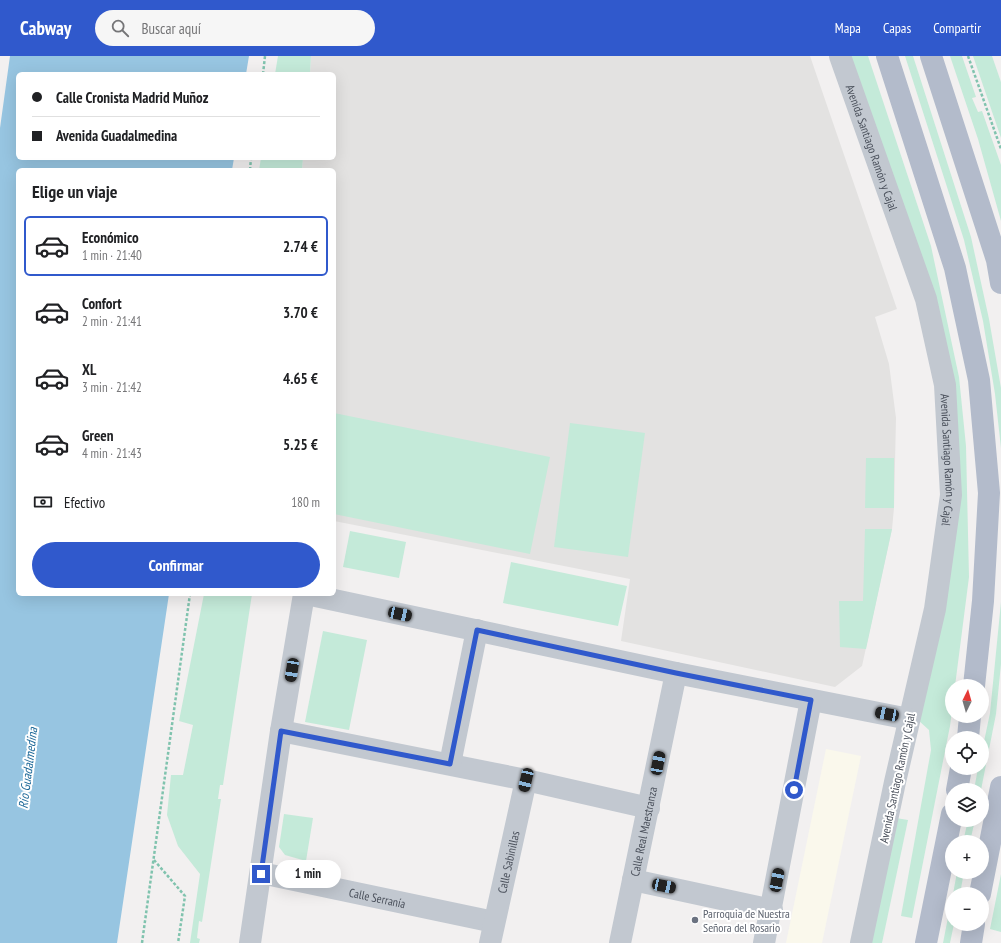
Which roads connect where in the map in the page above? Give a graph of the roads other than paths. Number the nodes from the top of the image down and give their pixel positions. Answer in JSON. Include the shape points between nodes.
{"nodes":[{"id":1,"x":840,"y":56,"type":"edge"},
{"id":2,"x":887,"y":56,"type":"edge"},
{"id":3,"x":931,"y":56,"type":"edge"},
{"id":4,"x":1001,"y":283,"type":"edge"},
{"id":5,"x":305,"y":596,"type":"edge"},
{"id":6,"x":315,"y":596,"type":"edge"},
{"id":7,"x":477,"y":630,"type":"junction"},
{"id":8,"x":676,"y":673,"type":"junction"},
{"id":9,"x":975,"y":679,"type":"edge"},
{"id":10,"x":811,"y":700,"type":"junction"},
{"id":11,"x":910,"y":719,"type":"junction"},
{"id":12,"x":281,"y":731,"type":"junction"},
{"id":13,"x":450,"y":764,"type":"junction"},
{"id":14,"x":526,"y":780,"type":"junction"},
{"id":15,"x":1001,"y":787,"type":"edge"},
{"id":16,"x":649,"y":808,"type":"junction"},
{"id":17,"x":949,"y":827,"type":"edge"},
{"id":18,"x":261,"y":874,"type":"junction"},
{"id":19,"x":633,"y":880,"type":"junction"},
{"id":20,"x":981,"y":887,"type":"edge"},
{"id":21,"x":772,"y":910,"type":"junction"},
{"id":22,"x":973,"y":931,"type":"edge"},
{"id":23,"x":492,"y":933,"type":"edge"},
{"id":24,"x":250,"y":943,"type":"edge"},
{"id":25,"x":620,"y":943,"type":"edge"},
{"id":26,"x":764,"y":943,"type":"edge"},
{"id":27,"x":861,"y":943,"type":"edge"},
{"id":28,"x":926,"y":943,"type":"edge"},
{"id":29,"x":971,"y":943,"type":"edge"}],
"edges":[{"from":1,"to":11,"type":"street","name":"Avenida Santiago Ramón y Cajal","via":[[926,299],[945,385],[952,495],[935,609]]},
{"from":2,"to":9,"type":"main road","via":[[955,268],[979,380],[989,493]]},
{"from":3,"to":4,"type":"main road","via":[[997,260]]},
{"from":5,"to":12,"type":"street"},
{"from":6,"to":7,"type":"street"},
{"from":7,"to":8,"type":"street"},
{"from":7,"to":13,"type":"street"},
{"from":8,"to":10,"type":"street"},
{"from":8,"to":16,"type":"street","name":"Calle Real Maestranza"},
{"from":10,"to":11,"type":"street"},
{"from":10,"to":21,"type":"street"},
{"from":11,"to":27,"type":"street","name":"Avenida Santiago Ramón y Cajal"},
{"from":12,"to":13,"type":"street"},
{"from":12,"to":18,"type":"street"},
{"from":13,"to":14,"type":"street"},
{"from":14,"to":16,"type":"street"},
{"from":14,"to":23,"type":"street","name":"Calle Sabinillas"},
{"from":15,"to":20,"type":"main road"},
{"from":16,"to":19,"type":"street","name":"Calle Real Maestranza"},
{"from":17,"to":28,"type":"main road"},
{"from":18,"to":23,"type":"street","name":"Calle Serranía"},
{"from":18,"to":24,"type":"street"},
{"from":19,"to":21,"type":"street"},
{"from":19,"to":25,"type":"street","name":"Calle Real Maestranza"},
{"from":21,"to":26,"type":"street"},
{"from":22,"to":29,"type":"main road"}]}
